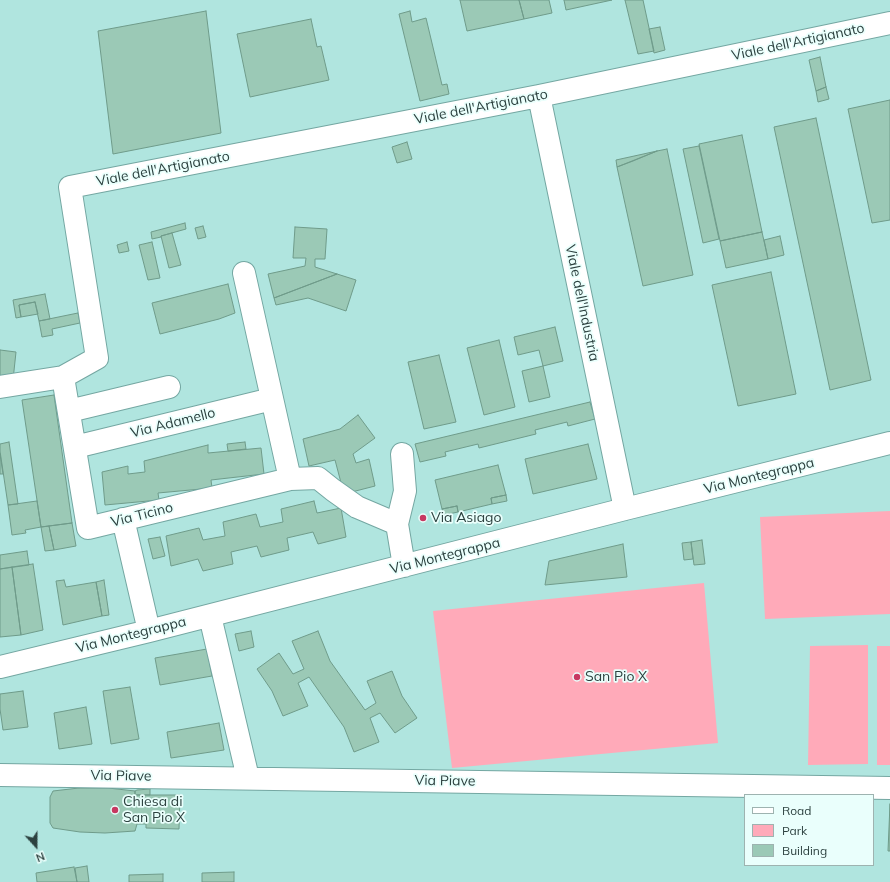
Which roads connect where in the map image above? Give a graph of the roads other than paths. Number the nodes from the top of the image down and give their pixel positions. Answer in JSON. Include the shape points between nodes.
{"nodes":[{"id":1,"x":890,"y":23,"type":"edge"},
{"id":2,"x":539,"y":96,"type":"junction"},
{"id":3,"x":244,"y":273,"type":"dead end"},
{"id":4,"x":63,"y":377,"type":"junction"},
{"id":5,"x":0,"y":387,"type":"edge"},
{"id":6,"x":169,"y":387,"type":"dead end"},
{"id":7,"x":272,"y":399,"type":"junction"},
{"id":8,"x":69,"y":411,"type":"junction"},
{"id":9,"x":890,"y":442,"type":"edge"},
{"id":10,"x":75,"y":448,"type":"junction"},
{"id":11,"x":402,"y":454,"type":"dead end"},
{"id":12,"x":290,"y":479,"type":"junction"},
{"id":13,"x":625,"y":509,"type":"junction"},
{"id":14,"x":123,"y":519,"type":"junction"},
{"id":15,"x":397,"y":524,"type":"junction"},
{"id":16,"x":404,"y":566,"type":"junction"},
{"id":17,"x":210,"y":616,"type":"junction"},
{"id":18,"x":149,"y":631,"type":"junction"},
{"id":19,"x":0,"y":667,"type":"edge"},
{"id":20,"x":0,"y":775,"type":"edge"},
{"id":21,"x":248,"y":778,"type":"junction"},
{"id":22,"x":890,"y":788,"type":"edge"}],
"edges":[{"from":1,"to":2,"type":"street","name":"Viale dell'Artigianato"},
{"from":2,"to":4,"type":"street","name":"Viale dell'Artigianato","via":[[70,187],[98,358]]},
{"from":2,"to":13,"type":"street","name":"Viale dell'Industria"},
{"from":3,"to":7,"type":"street"},
{"from":4,"to":5,"type":"street"},
{"from":4,"to":8,"type":"street","name":"Via Ticino"},
{"from":6,"to":8,"type":"street"},
{"from":7,"to":10,"type":"street","name":"Via Adamello"},
{"from":7,"to":12,"type":"street"},
{"from":8,"to":10,"type":"street","name":"Via Ticino"},
{"from":9,"to":13,"type":"street","name":"Via Montegrappa"},
{"from":10,"to":14,"type":"street","name":"Via Ticino","via":[[88,528]]},
{"from":11,"to":15,"type":"street","via":[[405,491]]},
{"from":12,"to":14,"type":"street","name":"Via Ticino"},
{"from":12,"to":15,"type":"street","name":"Via Ticino","via":[[318,478],[357,507]]},
{"from":13,"to":16,"type":"street","name":"Via Montegrappa"},
{"from":14,"to":18,"type":"street"},
{"from":15,"to":16,"type":"street"},
{"from":16,"to":17,"type":"street","name":"Via Montegrappa"},
{"from":17,"to":18,"type":"street","name":"Via Montegrappa"},
{"from":17,"to":21,"type":"street"},
{"from":18,"to":19,"type":"street","name":"Via Montegrappa"},
{"from":20,"to":21,"type":"street","name":"Via Piave"},
{"from":21,"to":22,"type":"street","name":"Via Piave"}]}
